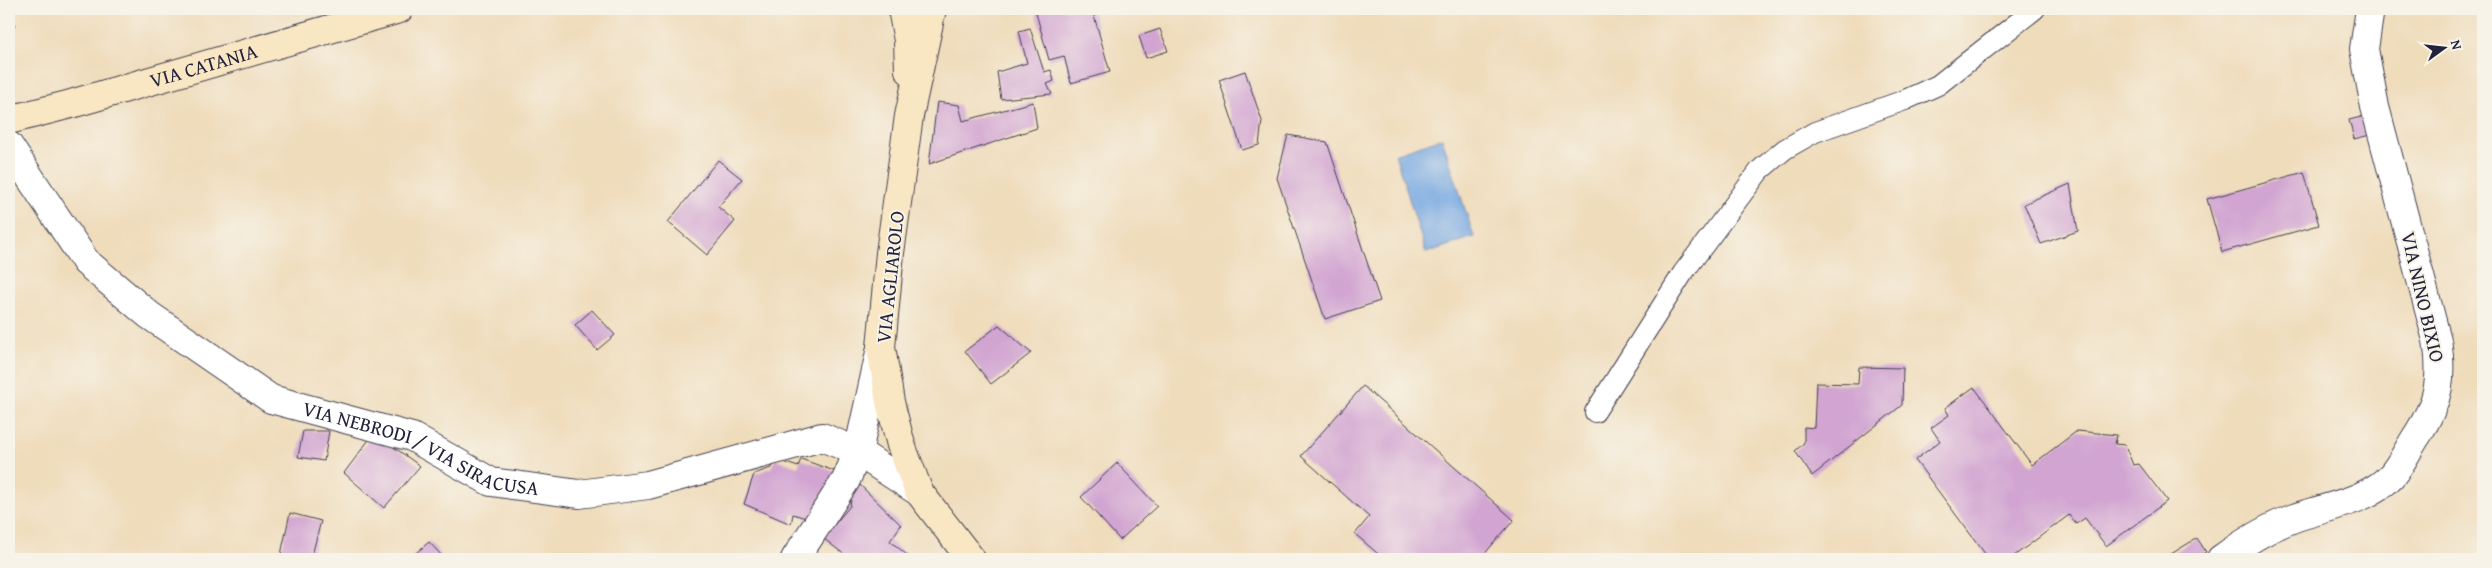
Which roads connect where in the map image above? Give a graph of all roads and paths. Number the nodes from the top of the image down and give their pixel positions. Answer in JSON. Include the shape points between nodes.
{"nodes":[{"id":1,"x":399,"y":9,"type":"edge"},
{"id":2,"x":902,"y":9,"type":"edge"},
{"id":3,"x":932,"y":9,"type":"edge"},
{"id":4,"x":2035,"y":9,"type":"edge"},
{"id":5,"x":2370,"y":9,"type":"edge"},
{"id":6,"x":9,"y":103,"type":"edge"},
{"id":7,"x":71,"y":104,"type":"junction"},
{"id":8,"x":909,"y":116,"type":"junction"},
{"id":9,"x":9,"y":120,"type":"edge"},
{"id":10,"x":9,"y":146,"type":"edge"},
{"id":11,"x":881,"y":347,"type":"junction"},
{"id":12,"x":1596,"y":412,"type":"dead end"},
{"id":13,"x":858,"y":452,"type":"junction"},
{"id":14,"x":919,"y":492,"type":"junction"},
{"id":15,"x":795,"y":559,"type":"edge"},
{"id":16,"x":971,"y":559,"type":"edge"},
{"id":17,"x":2221,"y":559,"type":"edge"}],
"edges":[{"from":1,"to":7,"type":"street","name":"VIA CATANIA"},
{"from":2,"to":8,"type":"street","via":[[908,40]]},
{"from":3,"to":8,"type":"street"},
{"from":4,"to":12,"type":"lane","via":[[1938,85],[1815,132],[1785,149],[1760,170],[1683,273]]},
{"from":5,"to":17,"type":"street","name":"VIA NINO BIXIO","via":[[2364,49],[2374,107],[2438,340],[2441,364],[2438,396],[2391,476],[2377,487],[2353,499],[2292,519],[2246,541]]},
{"from":6,"to":7,"type":"street"},
{"from":7,"to":9,"type":"street","name":"VIA CATANIA"},
{"from":8,"to":11,"type":"street","name":"VIA AGLIAROLO"},
{"from":10,"to":13,"type":"street","name":"VIA NEBRODI / VIA SIRACUSA","via":[[86,262],[149,316],[271,398],[412,437],[491,482],[579,494],[648,485],[822,437]]},
{"from":11,"to":13,"type":"street"},
{"from":11,"to":14,"type":"street","name":"VIA AGLIAROLO","via":[[901,445]]},
{"from":13,"to":14,"type":"street","name":"VIA NEBRODI / VIA SIRACUSA"},
{"from":13,"to":15,"type":"street","via":[[846,480]]},
{"from":14,"to":16,"type":"street","name":"VIA AGLIAROLO"}]}
